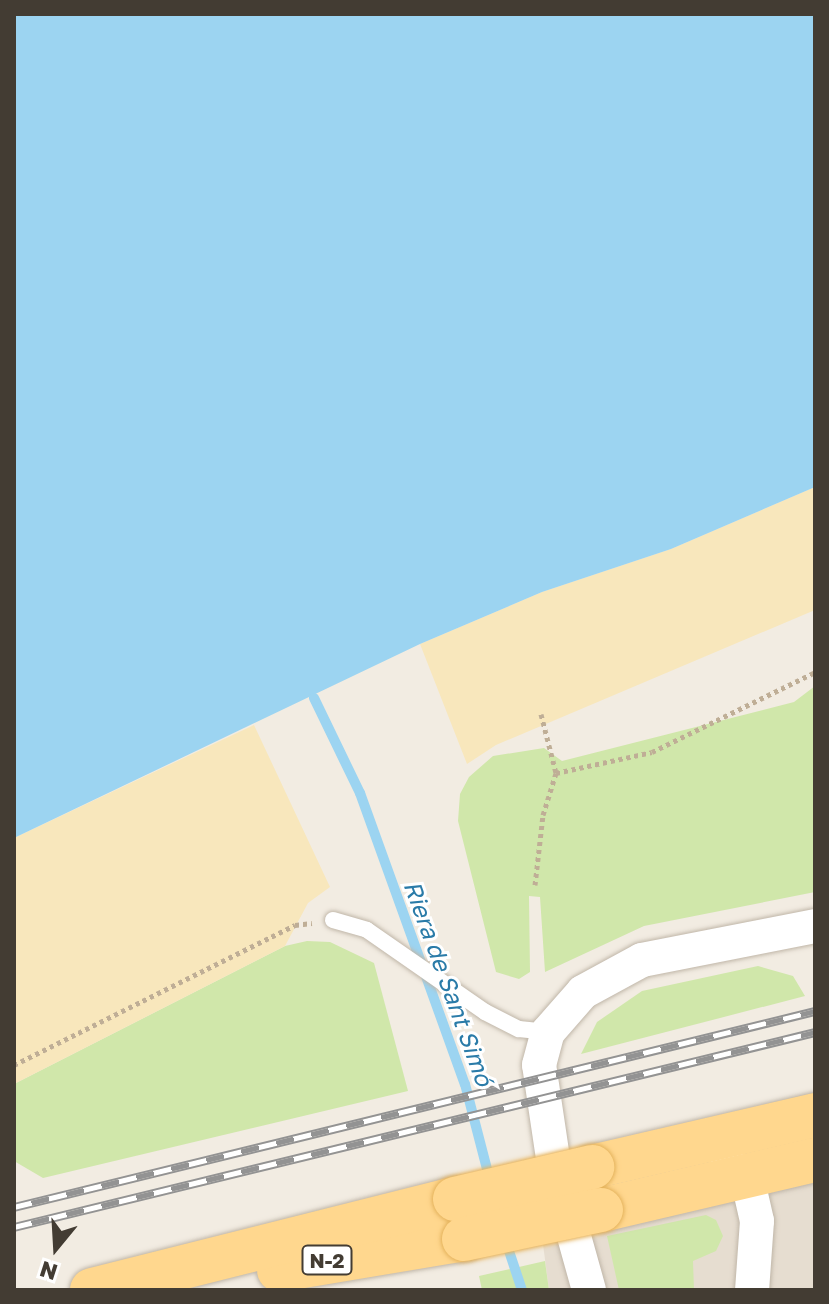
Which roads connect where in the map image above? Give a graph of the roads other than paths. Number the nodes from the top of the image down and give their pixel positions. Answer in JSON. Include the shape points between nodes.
{"nodes":[{"id":1,"x":333,"y":920,"type":"road end"},
{"id":2,"x":815,"y":926,"type":"edge"},
{"id":3,"x":548,"y":1032,"type":"junction"},
{"id":4,"x":815,"y":1115,"type":"edge"},
{"id":5,"x":815,"y":1132,"type":"edge"},
{"id":6,"x":815,"y":1160,"type":"edge"},
{"id":7,"x":747,"y":1177,"type":"junction"},
{"id":8,"x":583,"y":1194,"type":"junction"},
{"id":9,"x":450,"y":1225,"type":"junction"},
{"id":10,"x":283,"y":1287,"type":"dead end"},
{"id":11,"x":92,"y":1290,"type":"edge"},
{"id":12,"x":191,"y":1290,"type":"edge"},
{"id":13,"x":589,"y":1290,"type":"edge"},
{"id":14,"x":752,"y":1290,"type":"edge"}],
"edges":[{"from":1,"to":3,"type":"lane","via":[[367,930],[485,1012],[519,1029]]},
{"from":2,"to":3,"type":"street","via":[[642,960],[583,992]]},
{"from":3,"to":8,"type":"street","via":[[539,1065]]},
{"from":4,"to":8,"type":"main road","number":"N-2"},
{"from":5,"to":7,"type":"main road","via":[[778,1146]]},
{"from":6,"to":7,"type":"main road","number":"N-2"},
{"from":7,"to":8,"type":"main road","number":"N-2"},
{"from":7,"to":14,"type":"street","via":[[757,1221]]},
{"from":8,"to":9,"type":"main road","number":"N-2","bridge":true},
{"from":8,"to":13,"type":"street"},
{"from":9,"to":10,"type":"lane","via":[[356,1272]]},
{"from":9,"to":11,"type":"main road","number":"N-2","via":[[269,1245]]},
{"from":9,"to":12,"type":"main road","number":"N-2","via":[[352,1254]]}]}
